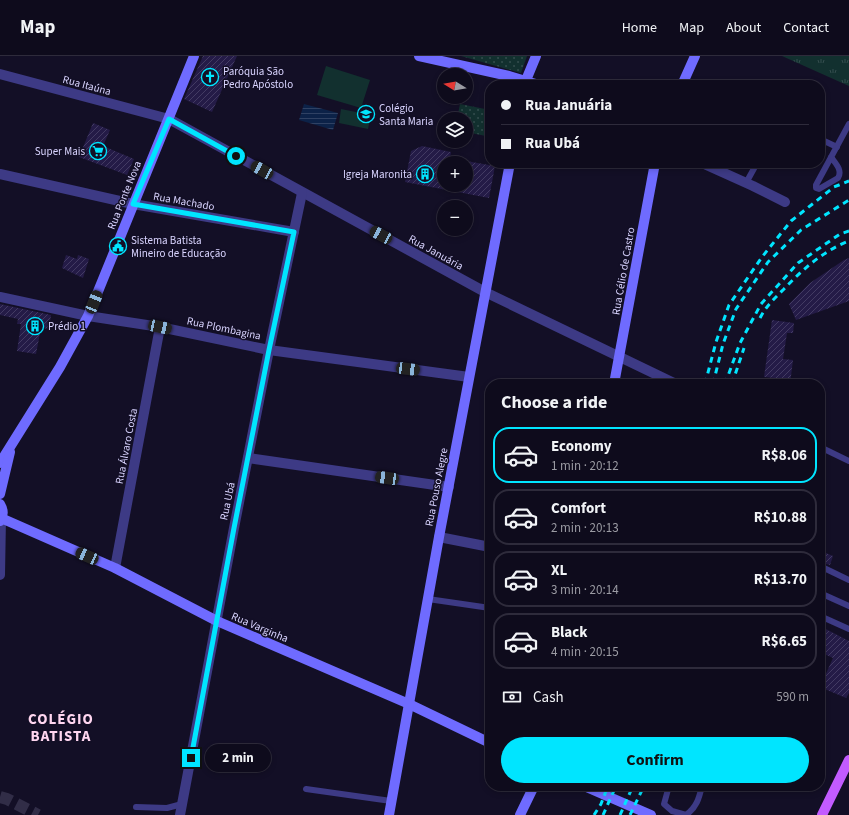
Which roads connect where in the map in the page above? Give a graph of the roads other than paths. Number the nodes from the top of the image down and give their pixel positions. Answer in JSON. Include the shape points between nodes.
{"nodes":[{"id":1,"x":194,"y":56,"type":"edge"},
{"id":2,"x":419,"y":56,"type":"edge"},
{"id":3,"x":536,"y":56,"type":"edge"},
{"id":4,"x":695,"y":56,"type":"edge"},
{"id":5,"x":0,"y":74,"type":"edge"},
{"id":6,"x":518,"y":80,"type":"edge"},
{"id":7,"x":526,"y":80,"type":"edge"},
{"id":8,"x":684,"y":80,"type":"edge"},
{"id":9,"x":169,"y":119,"type":"junction"},
{"id":10,"x":849,"y":124,"type":"edge"},
{"id":11,"x":825,"y":141,"type":"edge"},
{"id":12,"x":837,"y":147,"type":"junction"},
{"id":13,"x":831,"y":157,"type":"junction"},
{"id":14,"x":509,"y":168,"type":"edge"},
{"id":15,"x":654,"y":168,"type":"edge"},
{"id":16,"x":723,"y":168,"type":"edge"},
{"id":17,"x":754,"y":168,"type":"edge"},
{"id":18,"x":0,"y":174,"type":"edge"},
{"id":19,"x":746,"y":182,"type":"junction"},
{"id":20,"x":302,"y":193,"type":"junction"},
{"id":21,"x":785,"y":202,"type":"dead end"},
{"id":22,"x":133,"y":204,"type":"junction"},
{"id":23,"x":294,"y":232,"type":"junction"},
{"id":24,"x":485,"y":292,"type":"junction"},
{"id":25,"x":0,"y":297,"type":"edge"},
{"id":26,"x":88,"y":316,"type":"junction"},
{"id":27,"x":160,"y":327,"type":"junction"},
{"id":28,"x":269,"y":350,"type":"junction"},
{"id":29,"x":619,"y":356,"type":"junction"},
{"id":30,"x":469,"y":377,"type":"junction"},
{"id":31,"x":615,"y":379,"type":"edge"},
{"id":32,"x":666,"y":379,"type":"edge"},
{"id":33,"x":12,"y":445,"type":"junction"},
{"id":34,"x":825,"y":449,"type":"edge"},
{"id":35,"x":248,"y":458,"type":"junction"},
{"id":36,"x":849,"y":461,"type":"edge"},
{"id":37,"x":0,"y":463,"type":"edge"},
{"id":38,"x":449,"y":487,"type":"junction"},
{"id":39,"x":0,"y":494,"type":"edge"},
{"id":40,"x":0,"y":504,"type":"edge"},
{"id":41,"x":1,"y":519,"type":"edge"},
{"id":42,"x":439,"y":537,"type":"junction"},
{"id":43,"x":485,"y":546,"type":"edge"},
{"id":44,"x":115,"y":568,"type":"junction"},
{"id":45,"x":825,"y":568,"type":"edge"},
{"id":46,"x":0,"y":575,"type":"edge"},
{"id":47,"x":849,"y":580,"type":"edge"},
{"id":48,"x":825,"y":595,"type":"edge"},
{"id":49,"x":428,"y":599,"type":"junction"},
{"id":50,"x":849,"y":606,"type":"edge"},
{"id":51,"x":485,"y":607,"type":"edge"},
{"id":52,"x":825,"y":618,"type":"edge"},
{"id":53,"x":217,"y":621,"type":"junction"},
{"id":54,"x":849,"y":629,"type":"edge"},
{"id":55,"x":409,"y":704,"type":"junction"},
{"id":56,"x":485,"y":741,"type":"edge"},
{"id":57,"x":849,"y":760,"type":"edge"},
{"id":58,"x":306,"y":789,"type":"dead end"},
{"id":59,"x":532,"y":791,"type":"edge"},
{"id":60,"x":596,"y":791,"type":"edge"},
{"id":61,"x":668,"y":791,"type":"edge"},
{"id":62,"x":701,"y":791,"type":"edge"},
{"id":63,"x":391,"y":801,"type":"junction"},
{"id":64,"x":182,"y":804,"type":"junction"},
{"id":65,"x":136,"y":807,"type":"dead end"},
{"id":66,"x":180,"y":815,"type":"edge"},
{"id":67,"x":388,"y":815,"type":"edge"},
{"id":68,"x":520,"y":815,"type":"edge"},
{"id":69,"x":651,"y":815,"type":"edge"},
{"id":70,"x":822,"y":815,"type":"edge"}],
"edges":[{"from":1,"to":9,"type":"street","name":"Rua Ponte Nova"},
{"from":2,"to":6,"type":"street"},
{"from":3,"to":7,"type":"street"},
{"from":4,"to":8,"type":"street"},
{"from":5,"to":9,"type":"street","name":"Rua Itaúna"},
{"from":9,"to":20,"type":"street","name":"Rua Januária"},
{"from":9,"to":22,"type":"street","name":"Rua Ponte Nova"},
{"from":10,"to":12,"type":"lane"},
{"from":11,"to":12,"type":"lane"},
{"from":12,"to":13,"type":"lane"},
{"from":13,"to":13,"type":"lane","via":[[816,185],[816,188],[819,189],[840,175]]},
{"from":14,"to":24,"type":"street","name":"Rua Pouso Alegre"},
{"from":15,"to":29,"type":"street","name":"Rua Célio de Castro"},
{"from":16,"to":19,"type":"street"},
{"from":17,"to":19,"type":"lane"},
{"from":18,"to":22,"type":"street","name":"Rua Machado"},
{"from":19,"to":21,"type":"street"},
{"from":20,"to":23,"type":"street","name":"Rua Ubá"},
{"from":20,"to":24,"type":"street","name":"Rua Januária"},
{"from":22,"to":23,"type":"street","name":"Rua Machado"},
{"from":22,"to":26,"type":"street","name":"Rua Ponte Nova"},
{"from":23,"to":28,"type":"street","name":"Rua Ubá"},
{"from":24,"to":29,"type":"street","name":"Rua Januária"},
{"from":24,"to":30,"type":"street","name":"Rua Pouso Alegre"},
{"from":25,"to":26,"type":"street","name":"Rua Plombagina"},
{"from":26,"to":27,"type":"street","name":"Rua Plombagina"},
{"from":26,"to":33,"type":"street","name":"Rua Ponte Nova"},
{"from":27,"to":28,"type":"street","name":"Rua Plombagina"},
{"from":27,"to":44,"type":"street","name":"Rua Álvaro Costa"},
{"from":28,"to":30,"type":"street","name":"Rua Plombagina"},
{"from":28,"to":35,"type":"street","name":"Rua Ubá"},
{"from":29,"to":31,"type":"street","name":"Rua Célio de Castro"},
{"from":29,"to":32,"type":"street","name":"Rua Januária"},
{"from":30,"to":38,"type":"street","name":"Rua Pouso Alegre"},
{"from":33,"to":37,"type":"street","name":"Rua Ponte Nova"},
{"from":33,"to":39,"type":"street","name":"Rua Ponte Nova"},
{"from":34,"to":36,"type":"lane"},
{"from":35,"to":38,"type":"street"},
{"from":35,"to":53,"type":"street","name":"Rua Ubá"},
{"from":38,"to":42,"type":"street","name":"Rua Pouso Alegre"},
{"from":40,"to":41,"type":"street","via":[[3,509]]},
{"from":41,"to":44,"type":"street","name":"Rua Varginha"},
{"from":41,"to":46,"type":"street"},
{"from":42,"to":43,"type":"street"},
{"from":42,"to":49,"type":"street","name":"Rua Pouso Alegre"},
{"from":44,"to":53,"type":"street","name":"Rua Varginha"},
{"from":45,"to":47,"type":"lane"},
{"from":48,"to":50,"type":"lane"},
{"from":49,"to":51,"type":"lane"},
{"from":49,"to":55,"type":"street","name":"Rua Pouso Alegre"},
{"from":52,"to":54,"type":"lane"},
{"from":53,"to":55,"type":"street","name":"Rua Varginha"},
{"from":53,"to":64,"type":"street","name":"Rua Ubá"},
{"from":55,"to":56,"type":"street","name":"Rua Varginha"},
{"from":55,"to":63,"type":"street","name":"Rua Pouso Alegre"},
{"from":57,"to":70,"type":"main road"},
{"from":58,"to":63,"type":"lane"},
{"from":59,"to":68,"type":"street"},
{"from":60,"to":69,"type":"street"},
{"from":61,"to":62,"type":"lane","via":[[664,804],[672,811],[686,815],[698,802]]},
{"from":63,"to":67,"type":"street","name":"Rua Pouso Alegre"},
{"from":64,"to":65,"type":"lane","via":[[167,808]]},
{"from":64,"to":66,"type":"street","name":"Rua Ubá"}]}
